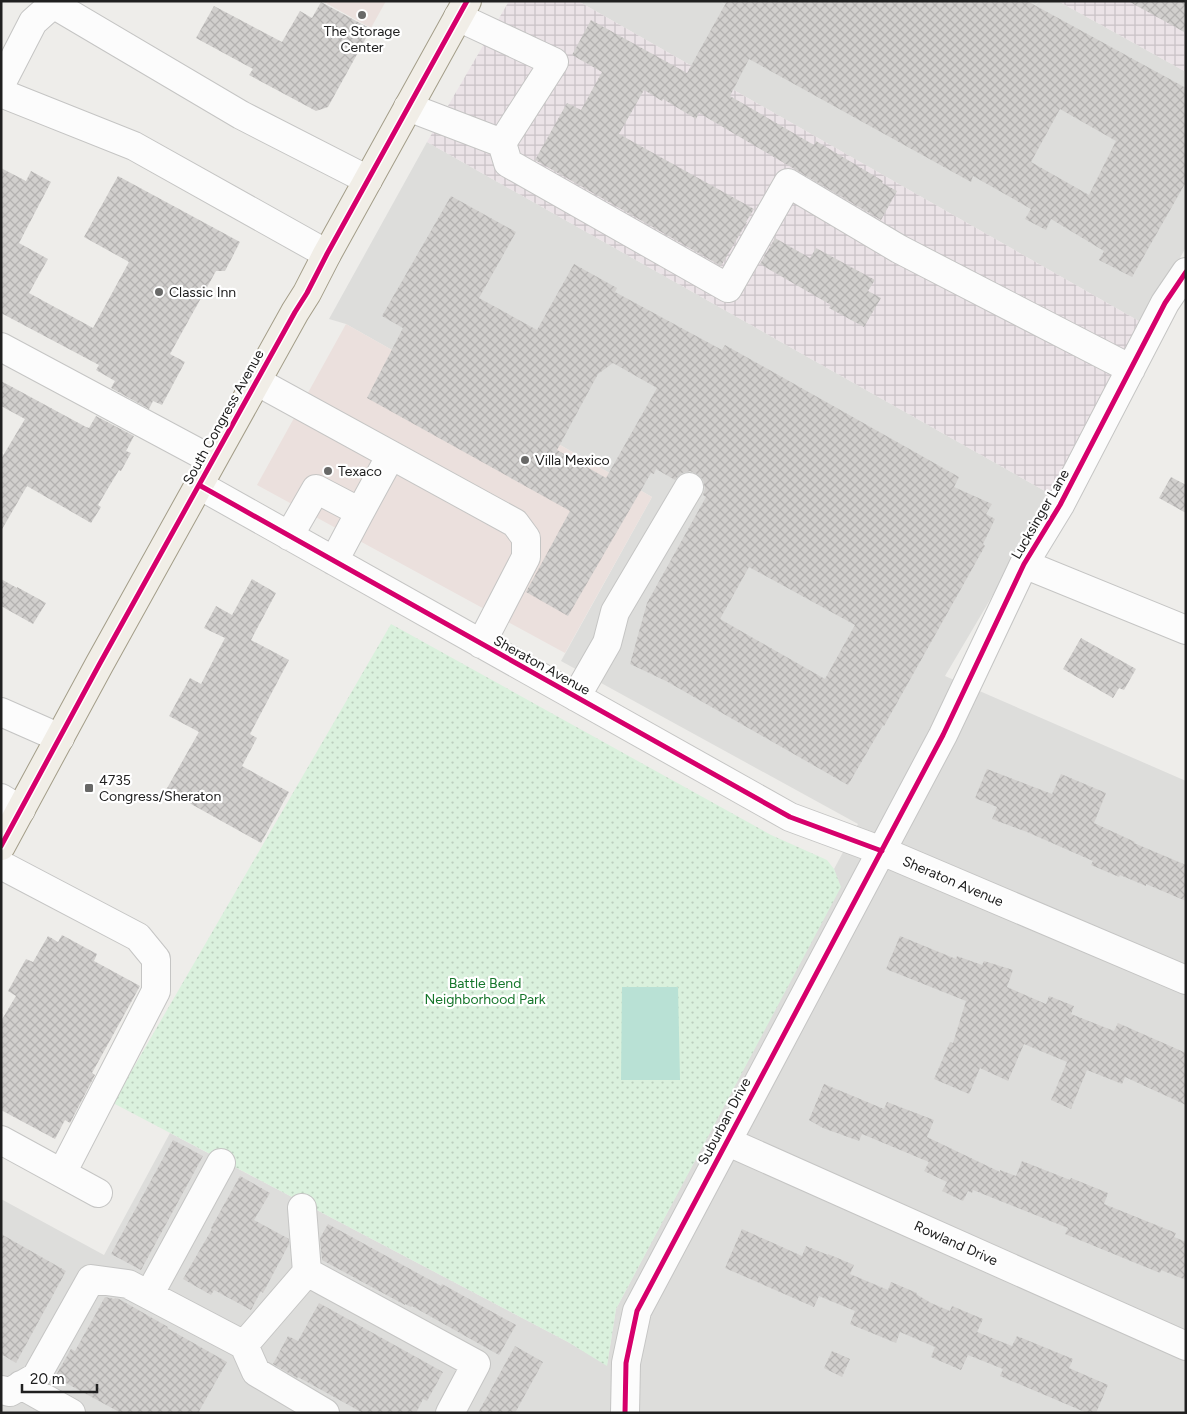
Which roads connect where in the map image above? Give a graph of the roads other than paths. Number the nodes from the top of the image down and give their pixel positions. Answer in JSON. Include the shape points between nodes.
{"nodes":[{"id":1,"x":462,"y":9,"type":"edge"},
{"id":2,"x":1,"y":84,"type":"edge"},
{"id":3,"x":1,"y":93,"type":"edge"},
{"id":4,"x":408,"y":107,"type":"junction"},
{"id":5,"x":502,"y":143,"type":"junction"},
{"id":6,"x":368,"y":180,"type":"junction"},
{"id":7,"x":327,"y":254,"type":"junction"},
{"id":8,"x":1186,"y":272,"type":"edge"},
{"id":9,"x":1176,"y":308,"type":"edge"},
{"id":10,"x":1,"y":347,"type":"edge"},
{"id":11,"x":1131,"y":369,"type":"junction"},
{"id":12,"x":256,"y":381,"type":"junction"},
{"id":13,"x":391,"y":455,"type":"junction"},
{"id":14,"x":212,"y":460,"type":"junction"},
{"id":15,"x":199,"y":484,"type":"junction"},
{"id":16,"x":688,"y":487,"type":"dead end"},
{"id":17,"x":360,"y":512,"type":"junction"},
{"id":18,"x":289,"y":536,"type":"junction"},
{"id":19,"x":334,"y":561,"type":"junction"},
{"id":20,"x":1024,"y":564,"type":"junction"},
{"id":21,"x":1186,"y":630,"type":"edge"},
{"id":22,"x":481,"y":644,"type":"junction"},
{"id":23,"x":576,"y":697,"type":"junction"},
{"id":24,"x":1,"y":712,"type":"edge"},
{"id":25,"x":60,"y":738,"type":"junction"},
{"id":26,"x":11,"y":804,"type":"edge"},
{"id":27,"x":1,"y":846,"type":"edge"},
{"id":28,"x":882,"y":851,"type":"junction"},
{"id":29,"x":1,"y":865,"type":"edge"},
{"id":30,"x":1186,"y":980,"type":"edge"},
{"id":31,"x":1,"y":1140,"type":"edge"},
{"id":32,"x":726,"y":1141,"type":"junction"},
{"id":33,"x":221,"y":1163,"type":"dead end"},
{"id":34,"x":62,"y":1174,"type":"junction"},
{"id":35,"x":98,"y":1193,"type":"dead end"},
{"id":36,"x":302,"y":1208,"type":"dead end"},
{"id":37,"x":307,"y":1272,"type":"junction"},
{"id":38,"x":149,"y":1295,"type":"junction"},
{"id":39,"x":244,"y":1345,"type":"junction"},
{"id":40,"x":1186,"y":1346,"type":"edge"},
{"id":41,"x":11,"y":1388,"type":"edge"},
{"id":42,"x":71,"y":1413,"type":"edge"},
{"id":43,"x":325,"y":1413,"type":"edge"},
{"id":44,"x":450,"y":1413,"type":"edge"},
{"id":45,"x":625,"y":1413,"type":"edge"}],
"edges":[{"from":1,"to":4,"type":"main road","name":"South Congress Avenue"},
{"from":1,"to":5,"type":"street","via":[[554,62]]},
{"from":2,"to":6,"type":"street","via":[[32,22],[53,4],[241,115]]},
{"from":3,"to":7,"type":"street","via":[[134,146]]},
{"from":4,"to":5,"type":"street"},
{"from":4,"to":6,"type":"main road","name":"South Congress Avenue"},
{"from":5,"to":11,"type":"street","via":[[508,163],[728,288],[788,183],[899,248]]},
{"from":6,"to":7,"type":"main road","name":"South Congress Avenue"},
{"from":7,"to":12,"type":"main road","name":"South Congress Avenue"},
{"from":8,"to":9,"type":"street","name":"Lucksinger Lane"},
{"from":9,"to":11,"type":"street","name":"Lucksinger Lane"},
{"from":10,"to":14,"type":"street"},
{"from":11,"to":20,"type":"street","name":"Lucksinger Lane","via":[[1060,505]]},
{"from":12,"to":13,"type":"street"},
{"from":12,"to":14,"type":"main road","name":"South Congress Avenue"},
{"from":13,"to":17,"type":"street"},
{"from":13,"to":22,"type":"street","via":[[515,523],[526,538],[526,557]]},
{"from":14,"to":15,"type":"main road","name":"South Congress Avenue"},
{"from":15,"to":18,"type":"street","name":"Sheraton Avenue"},
{"from":15,"to":25,"type":"main road","name":"South Congress Avenue"},
{"from":16,"to":23,"type":"street","via":[[615,612],[608,642]]},
{"from":17,"to":18,"type":"street","via":[[316,489]]},
{"from":17,"to":19,"type":"street"},
{"from":18,"to":19,"type":"street","name":"Sheraton Avenue"},
{"from":19,"to":22,"type":"street","name":"Sheraton Avenue"},
{"from":20,"to":21,"type":"street"},
{"from":20,"to":28,"type":"street","name":"Lucksinger Lane","via":[[943,735]]},
{"from":22,"to":23,"type":"street","name":"Sheraton Avenue"},
{"from":23,"to":28,"type":"street","name":"Sheraton Avenue","via":[[790,817]]},
{"from":24,"to":25,"type":"street"},
{"from":25,"to":26,"type":"main road","name":"South Congress Avenue"},
{"from":26,"to":27,"type":"main road","name":"South Congress Avenue"},
{"from":28,"to":30,"type":"street","name":"Sheraton Avenue"},
{"from":28,"to":32,"type":"street","name":"Suburban Drive"},
{"from":29,"to":34,"type":"street","via":[[138,937],[156,959],[156,990]]},
{"from":31,"to":34,"type":"street"},
{"from":32,"to":40,"type":"street","name":"Rowland Drive"},
{"from":32,"to":45,"type":"street","name":"Suburban Drive","via":[[637,1311],[626,1363]]},
{"from":33,"to":38,"type":"street"},
{"from":34,"to":35,"type":"street"},
{"from":36,"to":37,"type":"street"},
{"from":37,"to":39,"type":"street"},
{"from":37,"to":44,"type":"street","via":[[476,1364]]},
{"from":38,"to":39,"type":"street"},
{"from":38,"to":41,"type":"street","via":[[128,1284],[91,1279],[36,1377]]},
{"from":39,"to":43,"type":"street","via":[[256,1372]]},
{"from":41,"to":42,"type":"street"}]}
